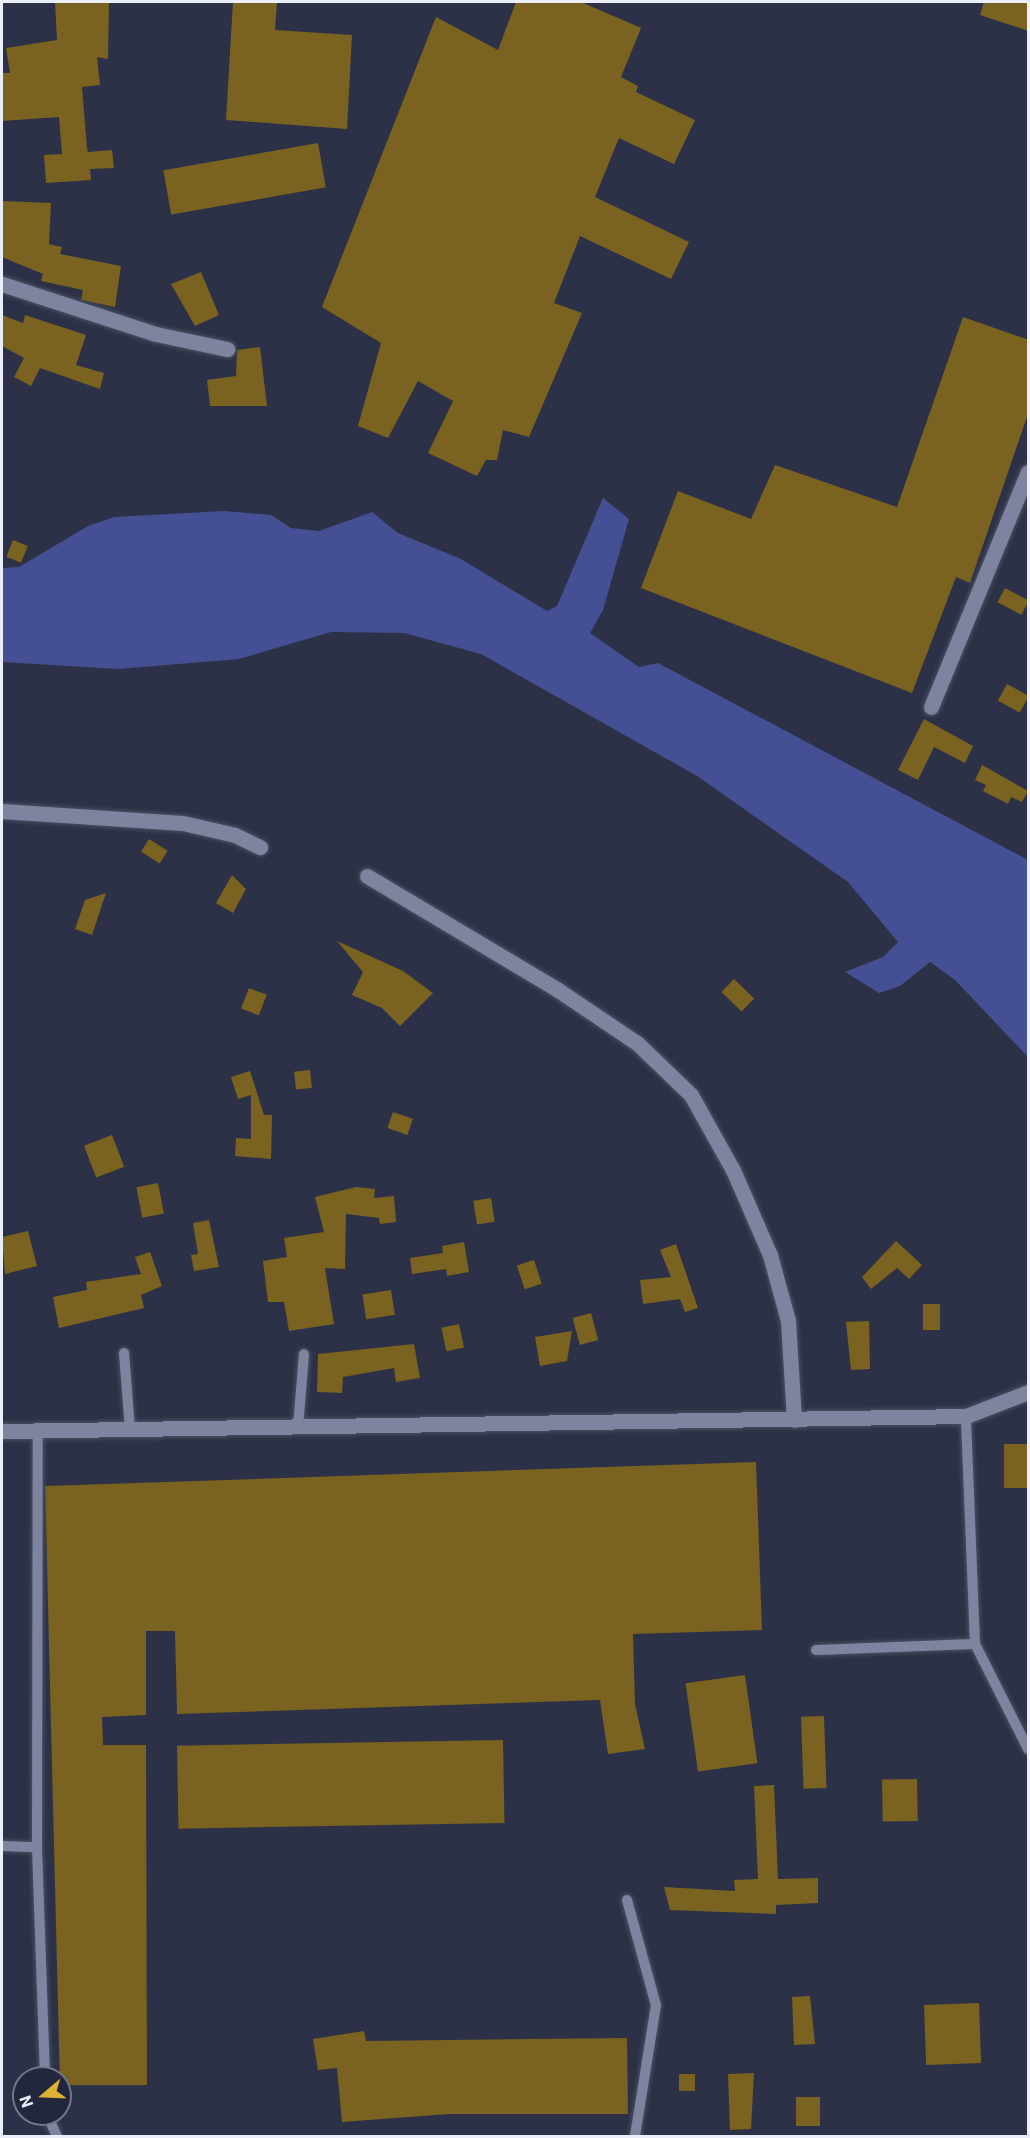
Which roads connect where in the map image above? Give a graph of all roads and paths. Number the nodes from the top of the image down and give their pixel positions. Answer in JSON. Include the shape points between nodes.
{"nodes":[{"id":1,"x":2,"y":284,"type":"edge"},
{"id":2,"x":227,"y":350,"type":"dead end"},
{"id":3,"x":1029,"y":472,"type":"edge"},
{"id":4,"x":930,"y":707,"type":"dead end"},
{"id":5,"x":2,"y":811,"type":"edge"},
{"id":6,"x":260,"y":848,"type":"dead end"},
{"id":7,"x":367,"y":876,"type":"dead end"},
{"id":8,"x":124,"y":1353,"type":"dead end"},
{"id":9,"x":304,"y":1354,"type":"dead end"},
{"id":10,"x":1029,"y":1392,"type":"edge"},
{"id":11,"x":966,"y":1416,"type":"junction"},
{"id":12,"x":794,"y":1420,"type":"junction"},
{"id":13,"x":298,"y":1427,"type":"junction"},
{"id":14,"x":130,"y":1429,"type":"junction"},
{"id":15,"x":2,"y":1431,"type":"edge"},
{"id":16,"x":38,"y":1431,"type":"junction"},
{"id":17,"x":975,"y":1644,"type":"junction"},
{"id":18,"x":816,"y":1650,"type":"dead end"},
{"id":19,"x":1029,"y":1749,"type":"edge"},
{"id":20,"x":2,"y":1846,"type":"edge"},
{"id":21,"x":37,"y":1847,"type":"junction"},
{"id":22,"x":627,"y":1900,"type":"dead end"},
{"id":23,"x":45,"y":2066,"type":"edge"},
{"id":24,"x":635,"y":2136,"type":"edge"}],
"edges":[{"from":1,"to":2,"type":"street","via":[[156,334]]},
{"from":3,"to":4,"type":"street"},
{"from":5,"to":6,"type":"street","via":[[183,823],[235,835]]},
{"from":7,"to":12,"type":"street","via":[[637,1043],[691,1095],[733,1170],[770,1255],[788,1321]]},
{"from":8,"to":14,"type":"lane"},
{"from":9,"to":13,"type":"lane"},
{"from":10,"to":11,"type":"street"},
{"from":11,"to":12,"type":"street"},
{"from":11,"to":17,"type":"lane"},
{"from":12,"to":13,"type":"street"},
{"from":13,"to":14,"type":"street"},
{"from":14,"to":16,"type":"street"},
{"from":15,"to":16,"type":"street"},
{"from":16,"to":21,"type":"lane"},
{"from":17,"to":18,"type":"lane"},
{"from":17,"to":19,"type":"lane"},
{"from":20,"to":21,"type":"lane"},
{"from":21,"to":23,"type":"lane"},
{"from":22,"to":24,"type":"lane","via":[[656,2005]]}]}
